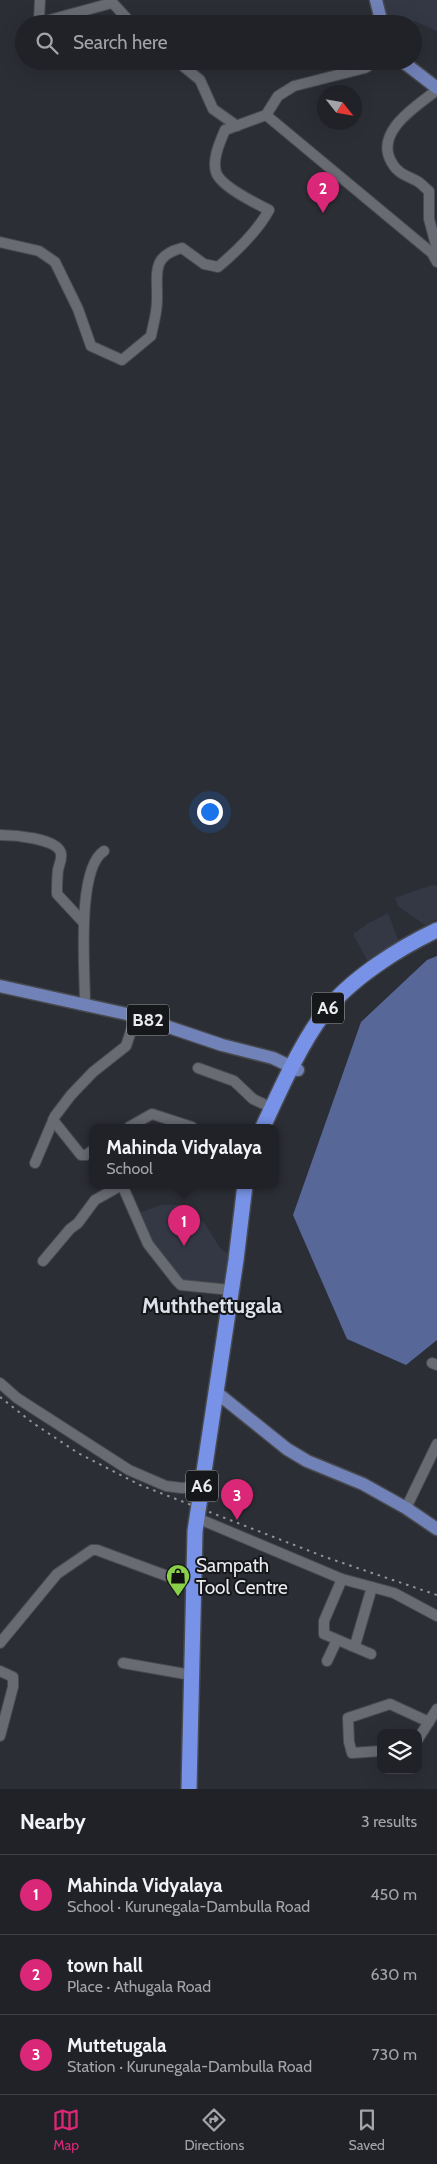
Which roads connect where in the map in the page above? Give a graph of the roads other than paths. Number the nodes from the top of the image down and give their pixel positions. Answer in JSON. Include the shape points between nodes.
{"nodes":[{"id":1,"x":40,"y":0,"type":"edge"},
{"id":2,"x":376,"y":0,"type":"edge"},
{"id":3,"x":111,"y":2,"type":"edge"},
{"id":4,"x":39,"y":15,"type":"edge"},
{"id":5,"x":66,"y":15,"type":"edge"},
{"id":6,"x":123,"y":15,"type":"edge"},
{"id":7,"x":380,"y":15,"type":"edge"},
{"id":8,"x":188,"y":70,"type":"edge"},
{"id":9,"x":357,"y":70,"type":"edge"},
{"id":10,"x":413,"y":70,"type":"edge"},
{"id":11,"x":437,"y":89,"type":"edge"},
{"id":12,"x":266,"y":115,"type":"junction"},
{"id":13,"x":236,"y":126,"type":"junction"},
{"id":14,"x":0,"y":242,"type":"edge"},
{"id":15,"x":436,"y":260,"type":"edge"},
{"id":16,"x":0,"y":835,"type":"edge"},
{"id":17,"x":104,"y":851,"type":"dead end"},
{"id":18,"x":84,"y":923,"type":"junction"},
{"id":19,"x":437,"y":930,"type":"edge"},
{"id":20,"x":437,"y":938,"type":"edge"},
{"id":21,"x":0,"y":986,"type":"edge"},
{"id":22,"x":85,"y":1003,"type":"junction"},
{"id":23,"x":136,"y":1016,"type":"junction"},
{"id":24,"x":198,"y":1068,"type":"dead end"},
{"id":25,"x":296,"y":1068,"type":"junction"},
{"id":26,"x":272,"y":1108,"type":"junction"},
{"id":27,"x":53,"y":1120,"type":"junction"},
{"id":28,"x":134,"y":1124,"type":"edge"},
{"id":29,"x":183,"y":1124,"type":"edge"},
{"id":30,"x":264,"y":1124,"type":"edge"},
{"id":31,"x":271,"y":1124,"type":"edge"},
{"id":32,"x":89,"y":1153,"type":"edge"},
{"id":33,"x":36,"y":1163,"type":"dead end"},
{"id":34,"x":113,"y":1189,"type":"edge"},
{"id":35,"x":124,"y":1189,"type":"edge"},
{"id":36,"x":244,"y":1189,"type":"edge"},
{"id":37,"x":43,"y":1261,"type":"dead end"},
{"id":38,"x":231,"y":1290,"type":"junction"},
{"id":39,"x":0,"y":1383,"type":"edge"},
{"id":40,"x":216,"y":1392,"type":"junction"},
{"id":41,"x":437,"y":1444,"type":"edge"},
{"id":42,"x":202,"y":1486,"type":"junction"},
{"id":43,"x":406,"y":1508,"type":"junction"},
{"id":44,"x":197,"y":1518,"type":"junction"},
{"id":45,"x":437,"y":1529,"type":"edge"},
{"id":46,"x":342,"y":1579,"type":"junction"},
{"id":47,"x":194,"y":1586,"type":"junction"},
{"id":48,"x":372,"y":1587,"type":"junction"},
{"id":49,"x":437,"y":1616,"type":"edge"},
{"id":50,"x":337,"y":1640,"type":"junction"},
{"id":51,"x":0,"y":1642,"type":"edge"},
{"id":52,"x":352,"y":1646,"type":"junction"},
{"id":53,"x":371,"y":1654,"type":"dead end"},
{"id":54,"x":327,"y":1661,"type":"dead end"},
{"id":55,"x":123,"y":1663,"type":"dead end"},
{"id":56,"x":0,"y":1671,"type":"edge"},
{"id":57,"x":191,"y":1675,"type":"junction"},
{"id":58,"x":437,"y":1709,"type":"edge"},
{"id":59,"x":429,"y":1722,"type":"junction"},
{"id":60,"x":422,"y":1733,"type":"edge"},
{"id":61,"x":0,"y":1736,"type":"edge"},
{"id":62,"x":377,"y":1751,"type":"edge"},
{"id":63,"x":189,"y":1789,"type":"edge"}],
"edges":[{"from":1,"to":4,"type":"street"},
{"from":2,"to":7,"type":"main road"},
{"from":3,"to":5,"type":"street"},
{"from":3,"to":6,"type":"street"},
{"from":8,"to":13,"type":"street","via":[[200,80],[213,109]]},
{"from":9,"to":12,"type":"street","via":[[294,86],[278,96]]},
{"from":10,"to":11,"type":"main road"},
{"from":11,"to":15,"type":"street","via":[[402,119],[389,137],[388,151],[392,163],[407,178],[417,181],[429,191],[429,219],[437,249]]},
{"from":12,"to":13,"type":"street"},
{"from":12,"to":15,"type":"street","via":[[397,223]]},
{"from":13,"to":14,"type":"street","via":[[225,130],[218,147],[216,174],[268,210],[254,231],[218,267],[204,264],[182,248],[168,252],[157,267],[157,300],[151,336],[122,360],[90,346],[78,309],[55,262],[39,252]]},
{"from":16,"to":18,"type":"street","via":[[37,839],[59,849],[62,854],[57,894]]},
{"from":17,"to":18,"type":"street","via":[[99,854],[87,882]]},
{"from":18,"to":22,"type":"street"},
{"from":19,"to":25,"type":"highway","number":"A6","via":[[394,954],[340,994],[311,1030]]},
{"from":20,"to":25,"type":"highway","number":"A6","via":[[372,978],[340,1005]]},
{"from":21,"to":22,"type":"main road","number":"B82"},
{"from":22,"to":23,"type":"main road","number":"B82"},
{"from":23,"to":25,"type":"main road","number":"B82"},
{"from":23,"to":27,"type":"street","via":[[126,1046],[93,1072]]},
{"from":24,"to":26,"type":"street","via":[[234,1082],[253,1099]]},
{"from":25,"to":26,"type":"highway","number":"A6"},
{"from":25,"to":31,"type":"highway","number":"A6"},
{"from":26,"to":30,"type":"highway","number":"A6"},
{"from":27,"to":32,"type":"street","via":[[81,1155]]},
{"from":27,"to":33,"type":"street"},
{"from":28,"to":29,"type":"street","via":[[152,1114]]},
{"from":34,"to":37,"type":"street","via":[[96,1200]]},
{"from":35,"to":38,"type":"street","via":[[148,1244],[177,1282]]},
{"from":36,"to":38,"type":"highway","number":"A6"},
{"from":38,"to":40,"type":"highway","number":"A6"},
{"from":39,"to":42,"type":"street","via":[[17,1398],[129,1470],[175,1488]]},
{"from":40,"to":42,"type":"highway","number":"A6"},
{"from":40,"to":43,"type":"main road","via":[[287,1449]]},
{"from":41,"to":43,"type":"street"},
{"from":42,"to":44,"type":"highway","number":"A6"},
{"from":43,"to":45,"type":"main road"},
{"from":44,"to":46,"type":"street"},
{"from":44,"to":47,"type":"highway","number":"A6"},
{"from":46,"to":48,"type":"street"},
{"from":46,"to":50,"type":"street","via":[[324,1621],[324,1634]]},
{"from":47,"to":51,"type":"street","via":[[92,1550],[57,1574]]},
{"from":47,"to":57,"type":"highway","number":"A6"},
{"from":48,"to":49,"type":"street","via":[[394,1593]]},
{"from":48,"to":52,"type":"street","via":[[356,1642]]},
{"from":50,"to":52,"type":"street"},
{"from":50,"to":54,"type":"street"},
{"from":52,"to":53,"type":"street"},
{"from":55,"to":57,"type":"street"},
{"from":56,"to":61,"type":"street","via":[[13,1677]]},
{"from":57,"to":63,"type":"highway","number":"A6"},
{"from":58,"to":59,"type":"street"},
{"from":59,"to":60,"type":"street"},
{"from":59,"to":62,"type":"street","via":[[390,1704],[348,1718],[352,1753]]}]}
